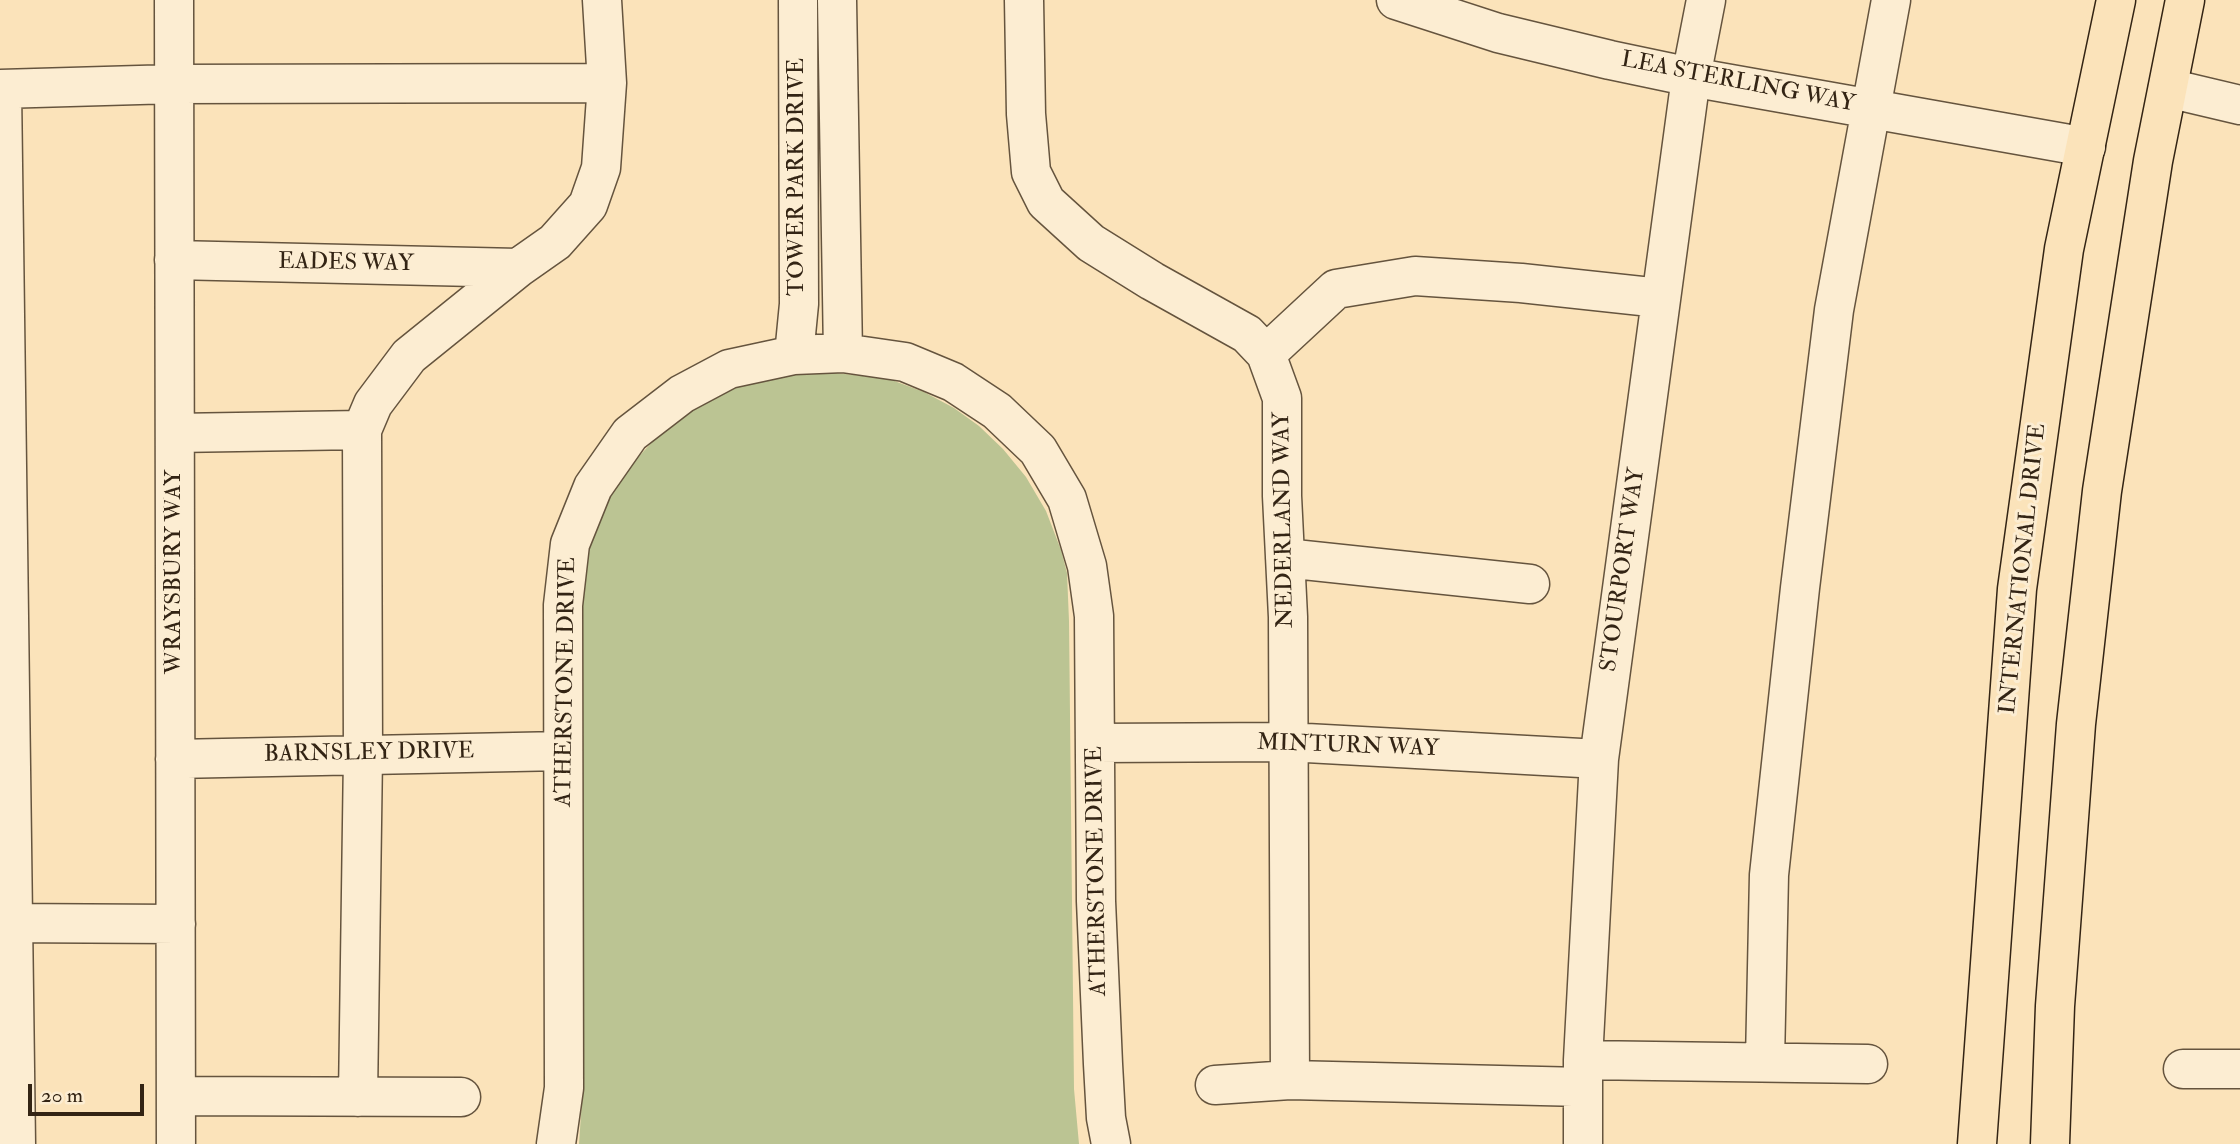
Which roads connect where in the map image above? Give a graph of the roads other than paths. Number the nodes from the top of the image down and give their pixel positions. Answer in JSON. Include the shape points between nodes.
{"nodes":[{"id":1,"x":174,"y":0,"type":"edge"},
{"id":2,"x":602,"y":0,"type":"edge"},
{"id":3,"x":797,"y":0,"type":"edge"},
{"id":4,"x":837,"y":0,"type":"edge"},
{"id":5,"x":1024,"y":0,"type":"edge"},
{"id":6,"x":1396,"y":0,"type":"edge"},
{"id":7,"x":1706,"y":0,"type":"edge"},
{"id":8,"x":1891,"y":0,"type":"edge"},
{"id":9,"x":2116,"y":0,"type":"edge"},
{"id":10,"x":2185,"y":0,"type":"edge"},
{"id":11,"x":1691,"y":77,"type":"junction"},
{"id":12,"x":607,"y":83,"type":"junction"},
{"id":13,"x":174,"y":85,"type":"junction"},
{"id":14,"x":1,"y":89,"type":"edge"},
{"id":15,"x":2168,"y":89,"type":"junction"},
{"id":16,"x":2240,"y":105,"type":"edge"},
{"id":17,"x":1871,"y":108,"type":"junction"},
{"id":18,"x":2086,"y":147,"type":"junction"},
{"id":19,"x":174,"y":260,"type":"junction"},
{"id":20,"x":518,"y":268,"type":"junction"},
{"id":21,"x":1661,"y":298,"type":"junction"},
{"id":22,"x":843,"y":353,"type":"junction"},
{"id":23,"x":1266,"y":354,"type":"junction"},
{"id":24,"x":794,"y":355,"type":"junction"},
{"id":25,"x":362,"y":430,"type":"junction"},
{"id":26,"x":175,"y":433,"type":"junction"},
{"id":27,"x":1285,"y":558,"type":"junction"},
{"id":28,"x":1530,"y":584,"type":"dead end"},
{"id":29,"x":1288,"y":742,"type":"junction"},
{"id":30,"x":1096,"y":743,"type":"junction"},
{"id":31,"x":563,"y":751,"type":"junction"},
{"id":32,"x":363,"y":755,"type":"junction"},
{"id":33,"x":176,"y":759,"type":"junction"},
{"id":34,"x":1600,"y":759,"type":"junction"},
{"id":35,"x":7,"y":923,"type":"edge"},
{"id":36,"x":176,"y":924,"type":"junction"},
{"id":37,"x":1765,"y":1062,"type":"junction"},
{"id":38,"x":1868,"y":1064,"type":"dead end"},
{"id":39,"x":2183,"y":1069,"type":"dead end"},
{"id":40,"x":2240,"y":1069,"type":"edge"},
{"id":41,"x":1583,"y":1073,"type":"junction"},
{"id":42,"x":1290,"y":1080,"type":"junction"},
{"id":43,"x":1215,"y":1085,"type":"dead end"},
{"id":44,"x":176,"y":1096,"type":"junction"},
{"id":45,"x":358,"y":1097,"type":"junction"},
{"id":46,"x":461,"y":1097,"type":"dead end"},
{"id":47,"x":16,"y":1144,"type":"edge"},
{"id":48,"x":176,"y":1144,"type":"edge"},
{"id":49,"x":556,"y":1144,"type":"edge"},
{"id":50,"x":1111,"y":1144,"type":"edge"},
{"id":51,"x":1583,"y":1144,"type":"edge"},
{"id":52,"x":1977,"y":1144,"type":"edge"},
{"id":53,"x":2050,"y":1144,"type":"edge"}],
"edges":[{"from":1,"to":13,"type":"street","name":"WRAYSBURY WAY"},
{"from":2,"to":12,"type":"street"},
{"from":3,"to":24,"type":"street","name":"TOWER PARK DRIVE","via":[[799,304]]},
{"from":4,"to":22,"type":"street","name":"TOWER PARK DRIVE"},
{"from":5,"to":23,"type":"street","name":"NEDERLAND WAY","via":[[1031,172],[1046,202],[1091,243],[1247,334]]},
{"from":6,"to":11,"type":"street","name":"LEA STERLING WAY","via":[[1498,33]]},
{"from":7,"to":11,"type":"street","name":"STOURPORT WAY"},
{"from":8,"to":17,"type":"street"},
{"from":9,"to":18,"type":"main road","name":"INTERNATIONAL DRIVE"},
{"from":10,"to":15,"type":"main road"},
{"from":11,"to":17,"type":"street","name":"LEA STERLING WAY"},
{"from":11,"to":21,"type":"street","name":"STOURPORT WAY"},
{"from":12,"to":13,"type":"street"},
{"from":12,"to":20,"type":"street","via":[[601,168],[588,205],[555,242]]},
{"from":13,"to":14,"type":"street"},
{"from":13,"to":19,"type":"street","name":"WRAYSBURY WAY"},
{"from":14,"to":35,"type":"street"},
{"from":15,"to":16,"type":"street"},
{"from":15,"to":53,"type":"main road","via":[[2104,477],[2081,683],[2055,1006]]},
{"from":17,"to":18,"type":"street","name":"LEA STERLING WAY"},
{"from":17,"to":37,"type":"street","via":[[1834,310],[1800,588],[1769,875]]},
{"from":18,"to":52,"type":"main road","name":"INTERNATIONAL DRIVE","via":[[2064,249],[2017,589]]},
{"from":19,"to":20,"type":"street","name":"EADES WAY"},
{"from":19,"to":26,"type":"street","name":"WRAYSBURY WAY"},
{"from":20,"to":25,"type":"street","via":[[409,356],[373,404]]},
{"from":21,"to":23,"type":"street","via":[[1415,276],[1336,289]]},
{"from":21,"to":34,"type":"street","name":"STOURPORT WAY"},
{"from":22,"to":24,"type":"street","name":"ATHERSTONE DRIVE"},
{"from":22,"to":30,"type":"street","name":"ATHERSTONE DRIVE","via":[[905,362],[953,382],[997,411],[1038,450],[1067,499],[1087,566],[1094,616]]},
{"from":23,"to":27,"type":"street","name":"NEDERLAND WAY","via":[[1282,398]]},
{"from":24,"to":31,"type":"street","name":"ATHERSTONE DRIVE","via":[[729,369],[681,394],[630,434],[593,487],[570,544],[564,605]]},
{"from":25,"to":26,"type":"street"},
{"from":25,"to":32,"type":"street"},
{"from":26,"to":33,"type":"street","name":"WRAYSBURY WAY"},
{"from":27,"to":28,"type":"street"},
{"from":27,"to":29,"type":"street","name":"NEDERLAND WAY"},
{"from":29,"to":30,"type":"street","name":"MINTURN WAY"},
{"from":29,"to":34,"type":"street","name":"MINTURN WAY"},
{"from":29,"to":42,"type":"street","name":"NEDERLAND WAY"},
{"from":30,"to":50,"type":"street","name":"ATHERSTONE DRIVE","via":[[1096,901]]},
{"from":31,"to":32,"type":"street","name":"BARNSLEY DRIVE"},
{"from":31,"to":49,"type":"street","name":"ATHERSTONE DRIVE","via":[[564,1088]]},
{"from":32,"to":33,"type":"street","name":"BARNSLEY DRIVE"},
{"from":32,"to":45,"type":"street"},
{"from":33,"to":36,"type":"street","name":"WRAYSBURY WAY"},
{"from":34,"to":41,"type":"street","name":"STOURPORT WAY"},
{"from":35,"to":36,"type":"street"},
{"from":35,"to":47,"type":"street"},
{"from":36,"to":44,"type":"street","name":"WRAYSBURY WAY"},
{"from":37,"to":38,"type":"street"},
{"from":37,"to":41,"type":"street"},
{"from":39,"to":40,"type":"street"},
{"from":41,"to":42,"type":"street"},
{"from":41,"to":51,"type":"street","name":"STOURPORT WAY"},
{"from":42,"to":43,"type":"street"},
{"from":44,"to":45,"type":"street"},
{"from":44,"to":48,"type":"street","name":"WRAYSBURY WAY"},
{"from":45,"to":46,"type":"street"}]}
